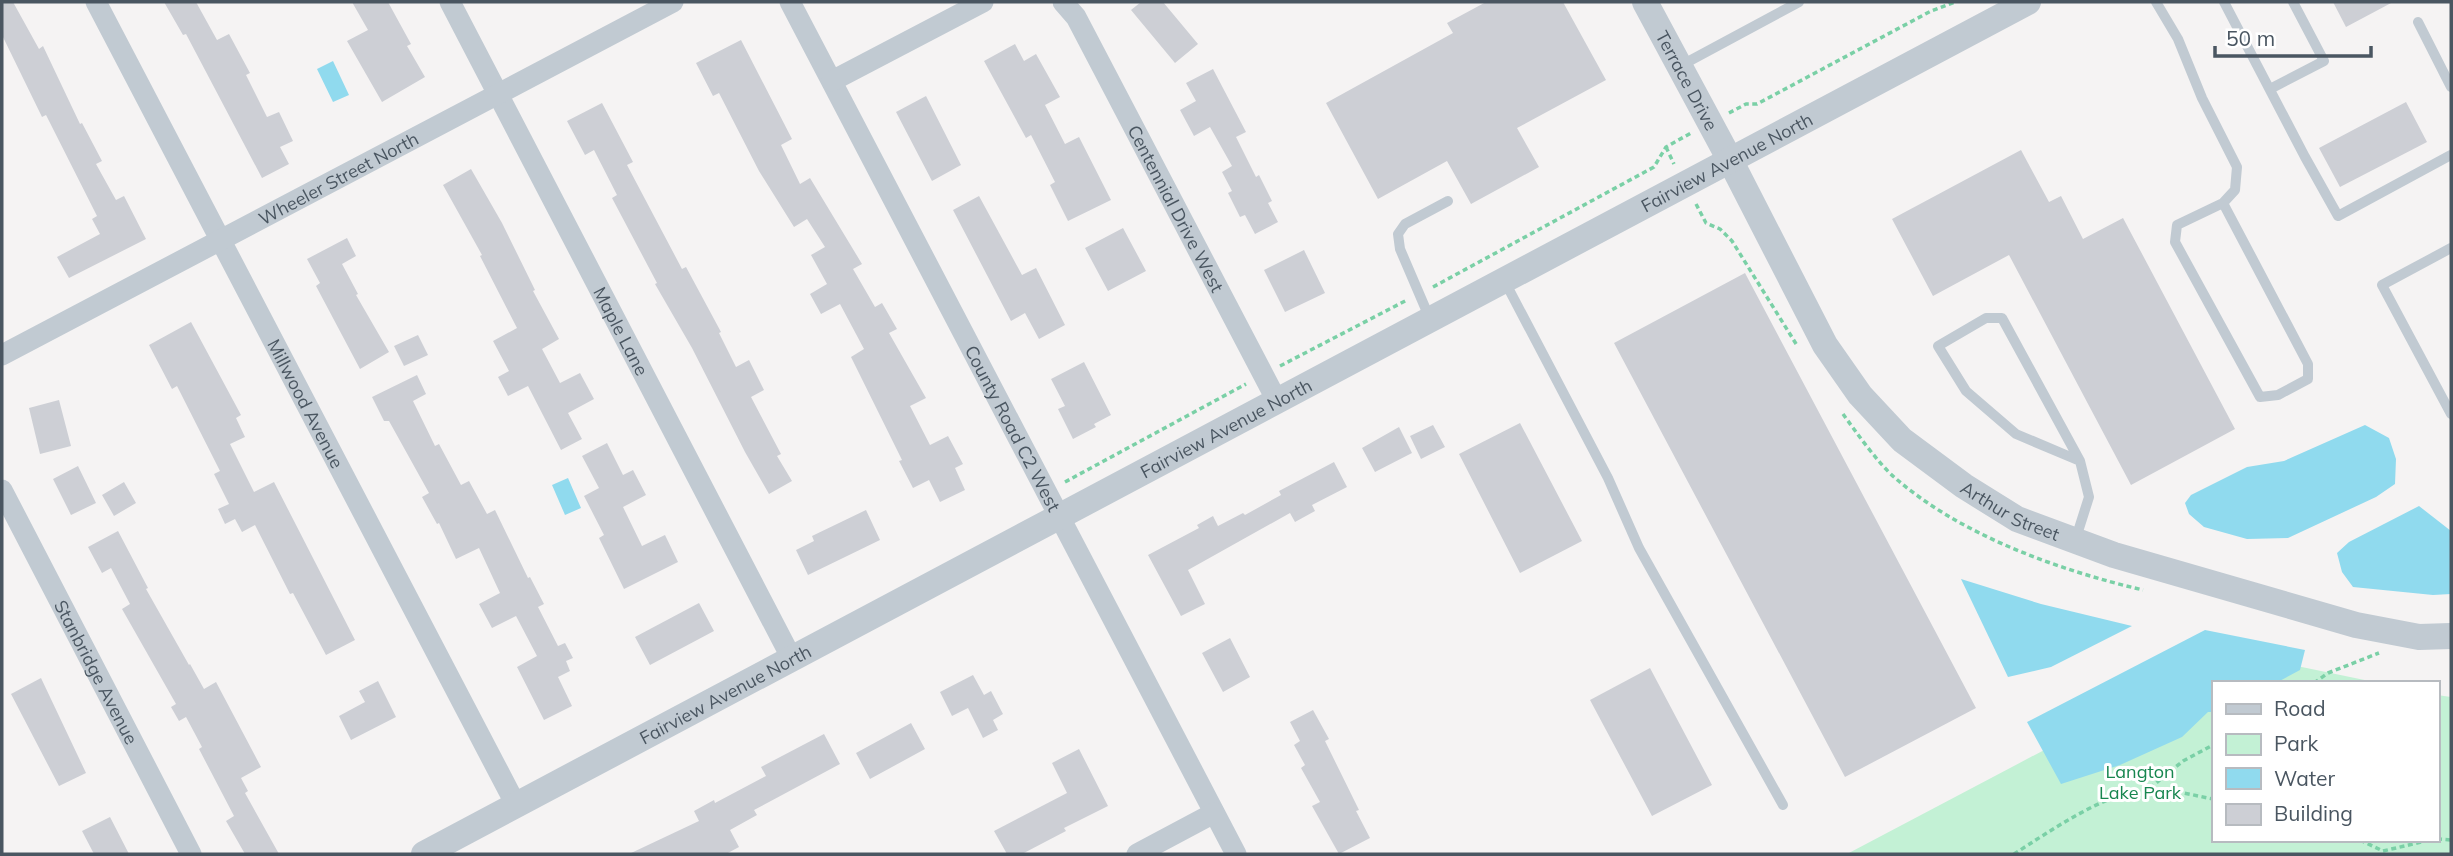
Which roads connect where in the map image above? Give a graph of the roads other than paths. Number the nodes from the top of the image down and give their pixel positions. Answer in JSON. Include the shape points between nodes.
{"nodes":[{"id":1,"x":96,"y":2,"type":"edge"},
{"id":2,"x":450,"y":2,"type":"edge"},
{"id":3,"x":673,"y":2,"type":"edge"},
{"id":4,"x":790,"y":2,"type":"edge"},
{"id":5,"x":984,"y":2,"type":"edge"},
{"id":6,"x":1645,"y":2,"type":"edge"},
{"id":7,"x":1800,"y":2,"type":"edge"},
{"id":8,"x":2028,"y":2,"type":"edge"},
{"id":9,"x":2156,"y":2,"type":"edge"},
{"id":10,"x":2224,"y":2,"type":"edge"},
{"id":11,"x":2293,"y":2,"type":"edge"},
{"id":12,"x":1070,"y":9,"type":"edge"},
{"id":13,"x":2418,"y":22,"type":"dead end"},
{"id":14,"x":1680,"y":66,"type":"junction"},
{"id":15,"x":832,"y":81,"type":"junction"},
{"id":16,"x":2451,"y":87,"type":"edge"},
{"id":17,"x":2270,"y":89,"type":"junction"},
{"id":18,"x":498,"y":95,"type":"junction"},
{"id":19,"x":2451,"y":155,"type":"edge"},
{"id":20,"x":1730,"y":160,"type":"junction"},
{"id":21,"x":1448,"y":201,"type":"dead end"},
{"id":22,"x":2224,"y":203,"type":"junction"},
{"id":23,"x":219,"y":240,"type":"junction"},
{"id":24,"x":2451,"y":248,"type":"edge"},
{"id":25,"x":1504,"y":280,"type":"junction"},
{"id":26,"x":1430,"y":319,"type":"junction"},
{"id":27,"x":2,"y":355,"type":"edge"},
{"id":28,"x":1277,"y":401,"type":"junction"},
{"id":29,"x":2451,"y":414,"type":"edge"},
{"id":30,"x":2080,"y":461,"type":"junction"},
{"id":31,"x":2,"y":490,"type":"edge"},
{"id":32,"x":1060,"y":517,"type":"junction"},
{"id":33,"x":2075,"y":541,"type":"junction"},
{"id":34,"x":2451,"y":636,"type":"edge"},
{"id":35,"x":792,"y":659,"type":"junction"},
{"id":36,"x":516,"y":805,"type":"junction"},
{"id":37,"x":1783,"y":805,"type":"dead end"},
{"id":38,"x":1214,"y":813,"type":"junction"},
{"id":39,"x":191,"y":854,"type":"edge"},
{"id":40,"x":424,"y":854,"type":"edge"},
{"id":41,"x":1137,"y":854,"type":"edge"},
{"id":42,"x":1236,"y":854,"type":"edge"}],
"edges":[{"from":1,"to":23,"type":"street","name":"Millwood Avenue"},
{"from":2,"to":18,"type":"street","name":"Maple Lane"},
{"from":3,"to":18,"type":"street","name":"Wheeler Street North"},
{"from":4,"to":15,"type":"street","name":"County Road C2 West"},
{"from":5,"to":15,"type":"street"},
{"from":6,"to":14,"type":"street","name":"Terrace Drive"},
{"from":7,"to":14,"type":"lane"},
{"from":8,"to":20,"type":"street","name":"Fairview Avenue North"},
{"from":9,"to":22,"type":"lane","via":[[2178,38],[2237,167],[2235,190]]},
{"from":10,"to":17,"type":"lane"},
{"from":11,"to":17,"type":"lane","via":[[2325,61]]},
{"from":12,"to":28,"type":"street","name":"Centennial Drive West"},
{"from":13,"to":16,"type":"lane"},
{"from":14,"to":20,"type":"street","name":"Terrace Drive"},
{"from":15,"to":32,"type":"street","name":"County Road C2 West"},
{"from":17,"to":19,"type":"lane","via":[[2338,216]]},
{"from":18,"to":23,"type":"street","name":"Wheeler Street North"},
{"from":18,"to":35,"type":"street","name":"Maple Lane"},
{"from":20,"to":25,"type":"street","name":"Fairview Avenue North"},
{"from":20,"to":33,"type":"street","name":"Arthur Street","via":[[1825,345],[1860,395],[1902,440],[1964,486],[2017,519]]},
{"from":21,"to":26,"type":"lane","via":[[1405,224],[1398,234]]},
{"from":22,"to":22,"type":"lane","via":[[2177,225],[2175,242],[2260,397],[2278,395],[2308,379],[2308,365]]},
{"from":23,"to":27,"type":"street","name":"Wheeler Street North"},
{"from":23,"to":36,"type":"street","name":"Millwood Avenue"},
{"from":24,"to":29,"type":"lane","via":[[2382,285]]},
{"from":25,"to":26,"type":"street","name":"Fairview Avenue North"},
{"from":25,"to":37,"type":"lane","via":[[1608,478],[1639,548]]},
{"from":26,"to":28,"type":"street","name":"Fairview Avenue North"},
{"from":28,"to":32,"type":"street","name":"Fairview Avenue North"},
{"from":30,"to":30,"type":"lane","via":[[2003,318],[1986,318],[1938,346],[1966,391],[2015,434]]},
{"from":30,"to":33,"type":"lane","via":[[2089,497]]},
{"from":31,"to":39,"type":"street","name":"Stanbridge Avenue"},
{"from":32,"to":35,"type":"street","name":"Fairview Avenue North"},
{"from":32,"to":38,"type":"street","name":"County Road C2 West"},
{"from":33,"to":34,"type":"street","name":"Arthur Street","via":[[2356,625],[2419,637]]},
{"from":35,"to":36,"type":"street","name":"Fairview Avenue North"},
{"from":36,"to":40,"type":"street","name":"Fairview Avenue North"},
{"from":38,"to":41,"type":"street"},
{"from":38,"to":42,"type":"street","name":"County Road C2 West"}]}
